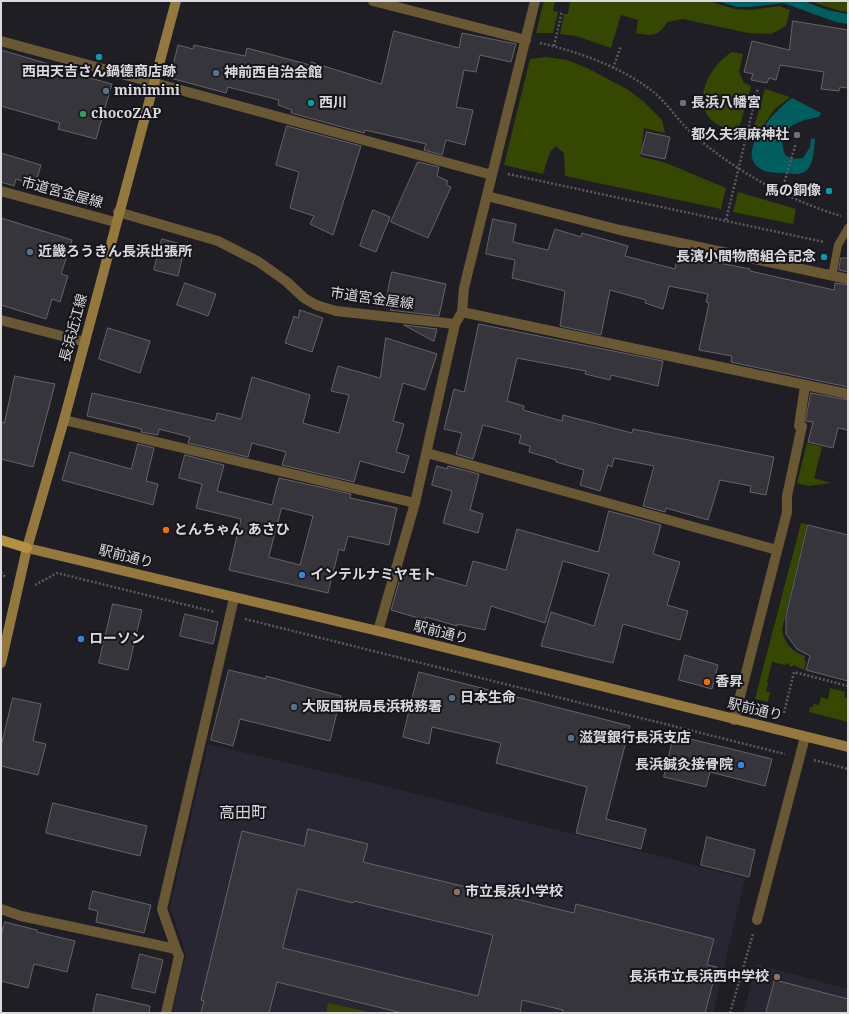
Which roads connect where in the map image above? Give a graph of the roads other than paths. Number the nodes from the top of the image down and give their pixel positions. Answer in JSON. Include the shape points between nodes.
{"nodes":[{"id":1,"x":176,"y":1,"type":"edge"},
{"id":2,"x":373,"y":1,"type":"edge"},
{"id":3,"x":535,"y":1,"type":"edge"},
{"id":4,"x":526,"y":40,"type":"junction"},
{"id":5,"x":1,"y":41,"type":"edge"},
{"id":6,"x":154,"y":84,"type":"junction"},
{"id":7,"x":492,"y":173,"type":"junction"},
{"id":8,"x":1,"y":191,"type":"edge"},
{"id":9,"x":487,"y":196,"type":"junction"},
{"id":10,"x":117,"y":217,"type":"junction"},
{"id":11,"x":848,"y":228,"type":"edge"},
{"id":12,"x":832,"y":276,"type":"junction"},
{"id":13,"x":848,"y":279,"type":"edge"},
{"id":14,"x":462,"y":312,"type":"junction"},
{"id":15,"x":1,"y":320,"type":"edge"},
{"id":16,"x":455,"y":324,"type":"junction"},
{"id":17,"x":85,"y":342,"type":"junction"},
{"id":18,"x":805,"y":386,"type":"junction"},
{"id":19,"x":848,"y":394,"type":"edge"},
{"id":20,"x":64,"y":420,"type":"junction"},
{"id":21,"x":427,"y":453,"type":"junction"},
{"id":22,"x":415,"y":503,"type":"junction"},
{"id":23,"x":1,"y":540,"type":"edge"},
{"id":24,"x":27,"y":548,"type":"junction"},
{"id":25,"x":777,"y":550,"type":"junction"},
{"id":26,"x":234,"y":598,"type":"junction"},
{"id":27,"x":378,"y":631,"type":"junction"},
{"id":28,"x":1,"y":663,"type":"edge"},
{"id":29,"x":734,"y":720,"type":"junction"},
{"id":30,"x":805,"y":736,"type":"junction"},
{"id":31,"x":848,"y":747,"type":"edge"},
{"id":32,"x":1,"y":909,"type":"edge"},
{"id":33,"x":757,"y":920,"type":"road end"},
{"id":34,"x":176,"y":949,"type":"junction"},
{"id":35,"x":166,"y":1013,"type":"edge"}],
"edges":[{"from":1,"to":6,"type":"main road","name":"長浜近江線"},
{"from":2,"to":4,"type":"street"},
{"from":3,"to":4,"type":"street"},
{"from":4,"to":7,"type":"street"},
{"from":5,"to":6,"type":"street"},
{"from":6,"to":7,"type":"street"},
{"from":6,"to":10,"type":"main road","name":"長浜近江線"},
{"from":7,"to":9,"type":"street"},
{"from":8,"to":10,"type":"street","name":"市道宮金屋線"},
{"from":9,"to":12,"type":"street","via":[[620,230]]},
{"from":9,"to":14,"type":"street","via":[[464,288]]},
{"from":10,"to":16,"type":"street","name":"市道宮金屋線","via":[[218,241],[259,262],[316,305],[336,311]]},
{"from":10,"to":17,"type":"main road","name":"長浜近江線"},
{"from":11,"to":12,"type":"lane","via":[[838,245]]},
{"from":12,"to":13,"type":"street"},
{"from":14,"to":16,"type":"street"},
{"from":14,"to":18,"type":"street"},
{"from":15,"to":17,"type":"street"},
{"from":16,"to":21,"type":"street"},
{"from":17,"to":20,"type":"main road","name":"長浜近江線"},
{"from":18,"to":19,"type":"street"},
{"from":18,"to":25,"type":"street","via":[[799,426],[802,426],[787,496],[787,512]]},
{"from":20,"to":22,"type":"street"},
{"from":20,"to":24,"type":"main road","name":"長浜近江線"},
{"from":21,"to":22,"type":"street"},
{"from":21,"to":25,"type":"street"},
{"from":22,"to":27,"type":"street"},
{"from":23,"to":24,"type":"main road"},
{"from":24,"to":26,"type":"main road","name":"駅前通り"},
{"from":24,"to":28,"type":"main road","name":"長浜近江線"},
{"from":25,"to":29,"type":"street"},
{"from":26,"to":27,"type":"main road","name":"駅前通り"},
{"from":26,"to":34,"type":"street","via":[[162,909]]},
{"from":27,"to":29,"type":"main road","name":"駅前通り"},
{"from":29,"to":30,"type":"main road","name":"駅前通り"},
{"from":30,"to":31,"type":"main road","name":"駅前通り"},
{"from":30,"to":33,"type":"street"},
{"from":32,"to":34,"type":"street","via":[[21,916]]},
{"from":34,"to":35,"type":"street","via":[[179,956]]}]}
